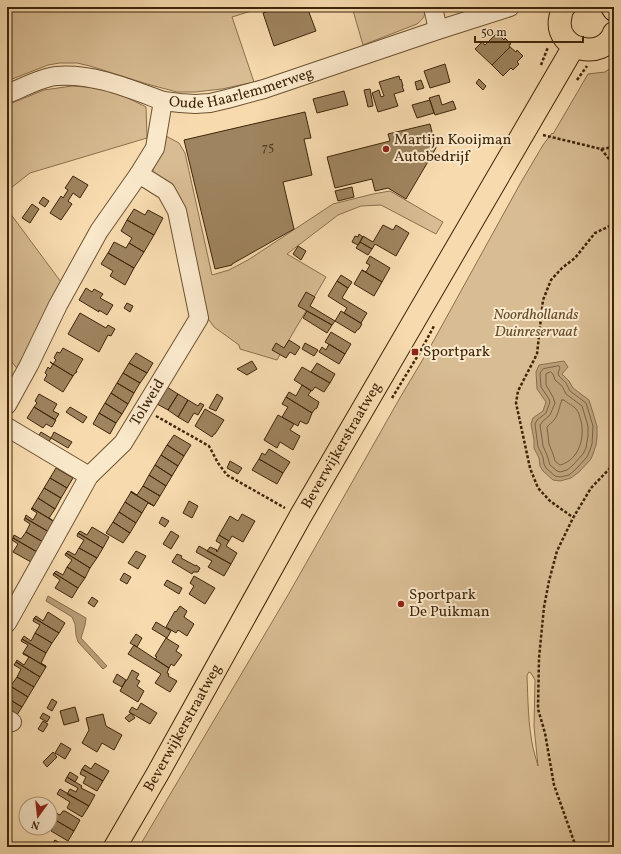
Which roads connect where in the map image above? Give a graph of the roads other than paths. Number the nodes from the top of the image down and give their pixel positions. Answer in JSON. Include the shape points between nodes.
{"nodes":[{"id":1,"x":434,"y":7,"type":"edge"},
{"id":2,"x":510,"y":7,"type":"edge"},
{"id":3,"x":612,"y":7,"type":"edge"},
{"id":4,"x":561,"y":8,"type":"edge"},
{"id":5,"x":614,"y":10,"type":"edge"},
{"id":6,"x":438,"y":30,"type":"junction"},
{"id":7,"x":614,"y":33,"type":"edge"},
{"id":8,"x":574,"y":46,"type":"junction"},
{"id":9,"x":7,"y":94,"type":"edge"},
{"id":10,"x":163,"y":101,"type":"junction"},
{"id":11,"x":139,"y":174,"type":"junction"},
{"id":12,"x":7,"y":405,"type":"edge"},
{"id":13,"x":7,"y":427,"type":"edge"},
{"id":14,"x":89,"y":476,"type":"junction"},
{"id":15,"x":7,"y":623,"type":"edge"},
{"id":16,"x":115,"y":847,"type":"edge"}],
"edges":[{"from":1,"to":6,"type":"street"},
{"from":2,"to":6,"type":"street","name":"Oude Haarlemmerweg"},
{"from":3,"to":5,"type":"main road"},
{"from":4,"to":8,"type":"main road","via":[[560,28],[563,36]]},
{"from":6,"to":10,"type":"street","name":"Oude Haarlemmerweg","via":[[264,89],[226,99],[195,104]]},
{"from":7,"to":8,"type":"main road","via":[[600,48],[582,50]]},
{"from":8,"to":16,"type":"main road","name":"Beverwijkerstraatweg","via":[[300,517]]},
{"from":9,"to":10,"type":"street","via":[[55,76],[83,77],[114,83]]},
{"from":10,"to":11,"type":"street","name":"Oude Haarlemmerweg","via":[[155,148]]},
{"from":11,"to":12,"type":"street","name":"Oude Haarlemmerweg","via":[[99,232]]},
{"from":11,"to":14,"type":"street","name":"Tolweid","via":[[166,191],[177,211],[199,318],[123,443]]},
{"from":13,"to":14,"type":"street"},
{"from":14,"to":15,"type":"street","name":"Tolweid"}]}
